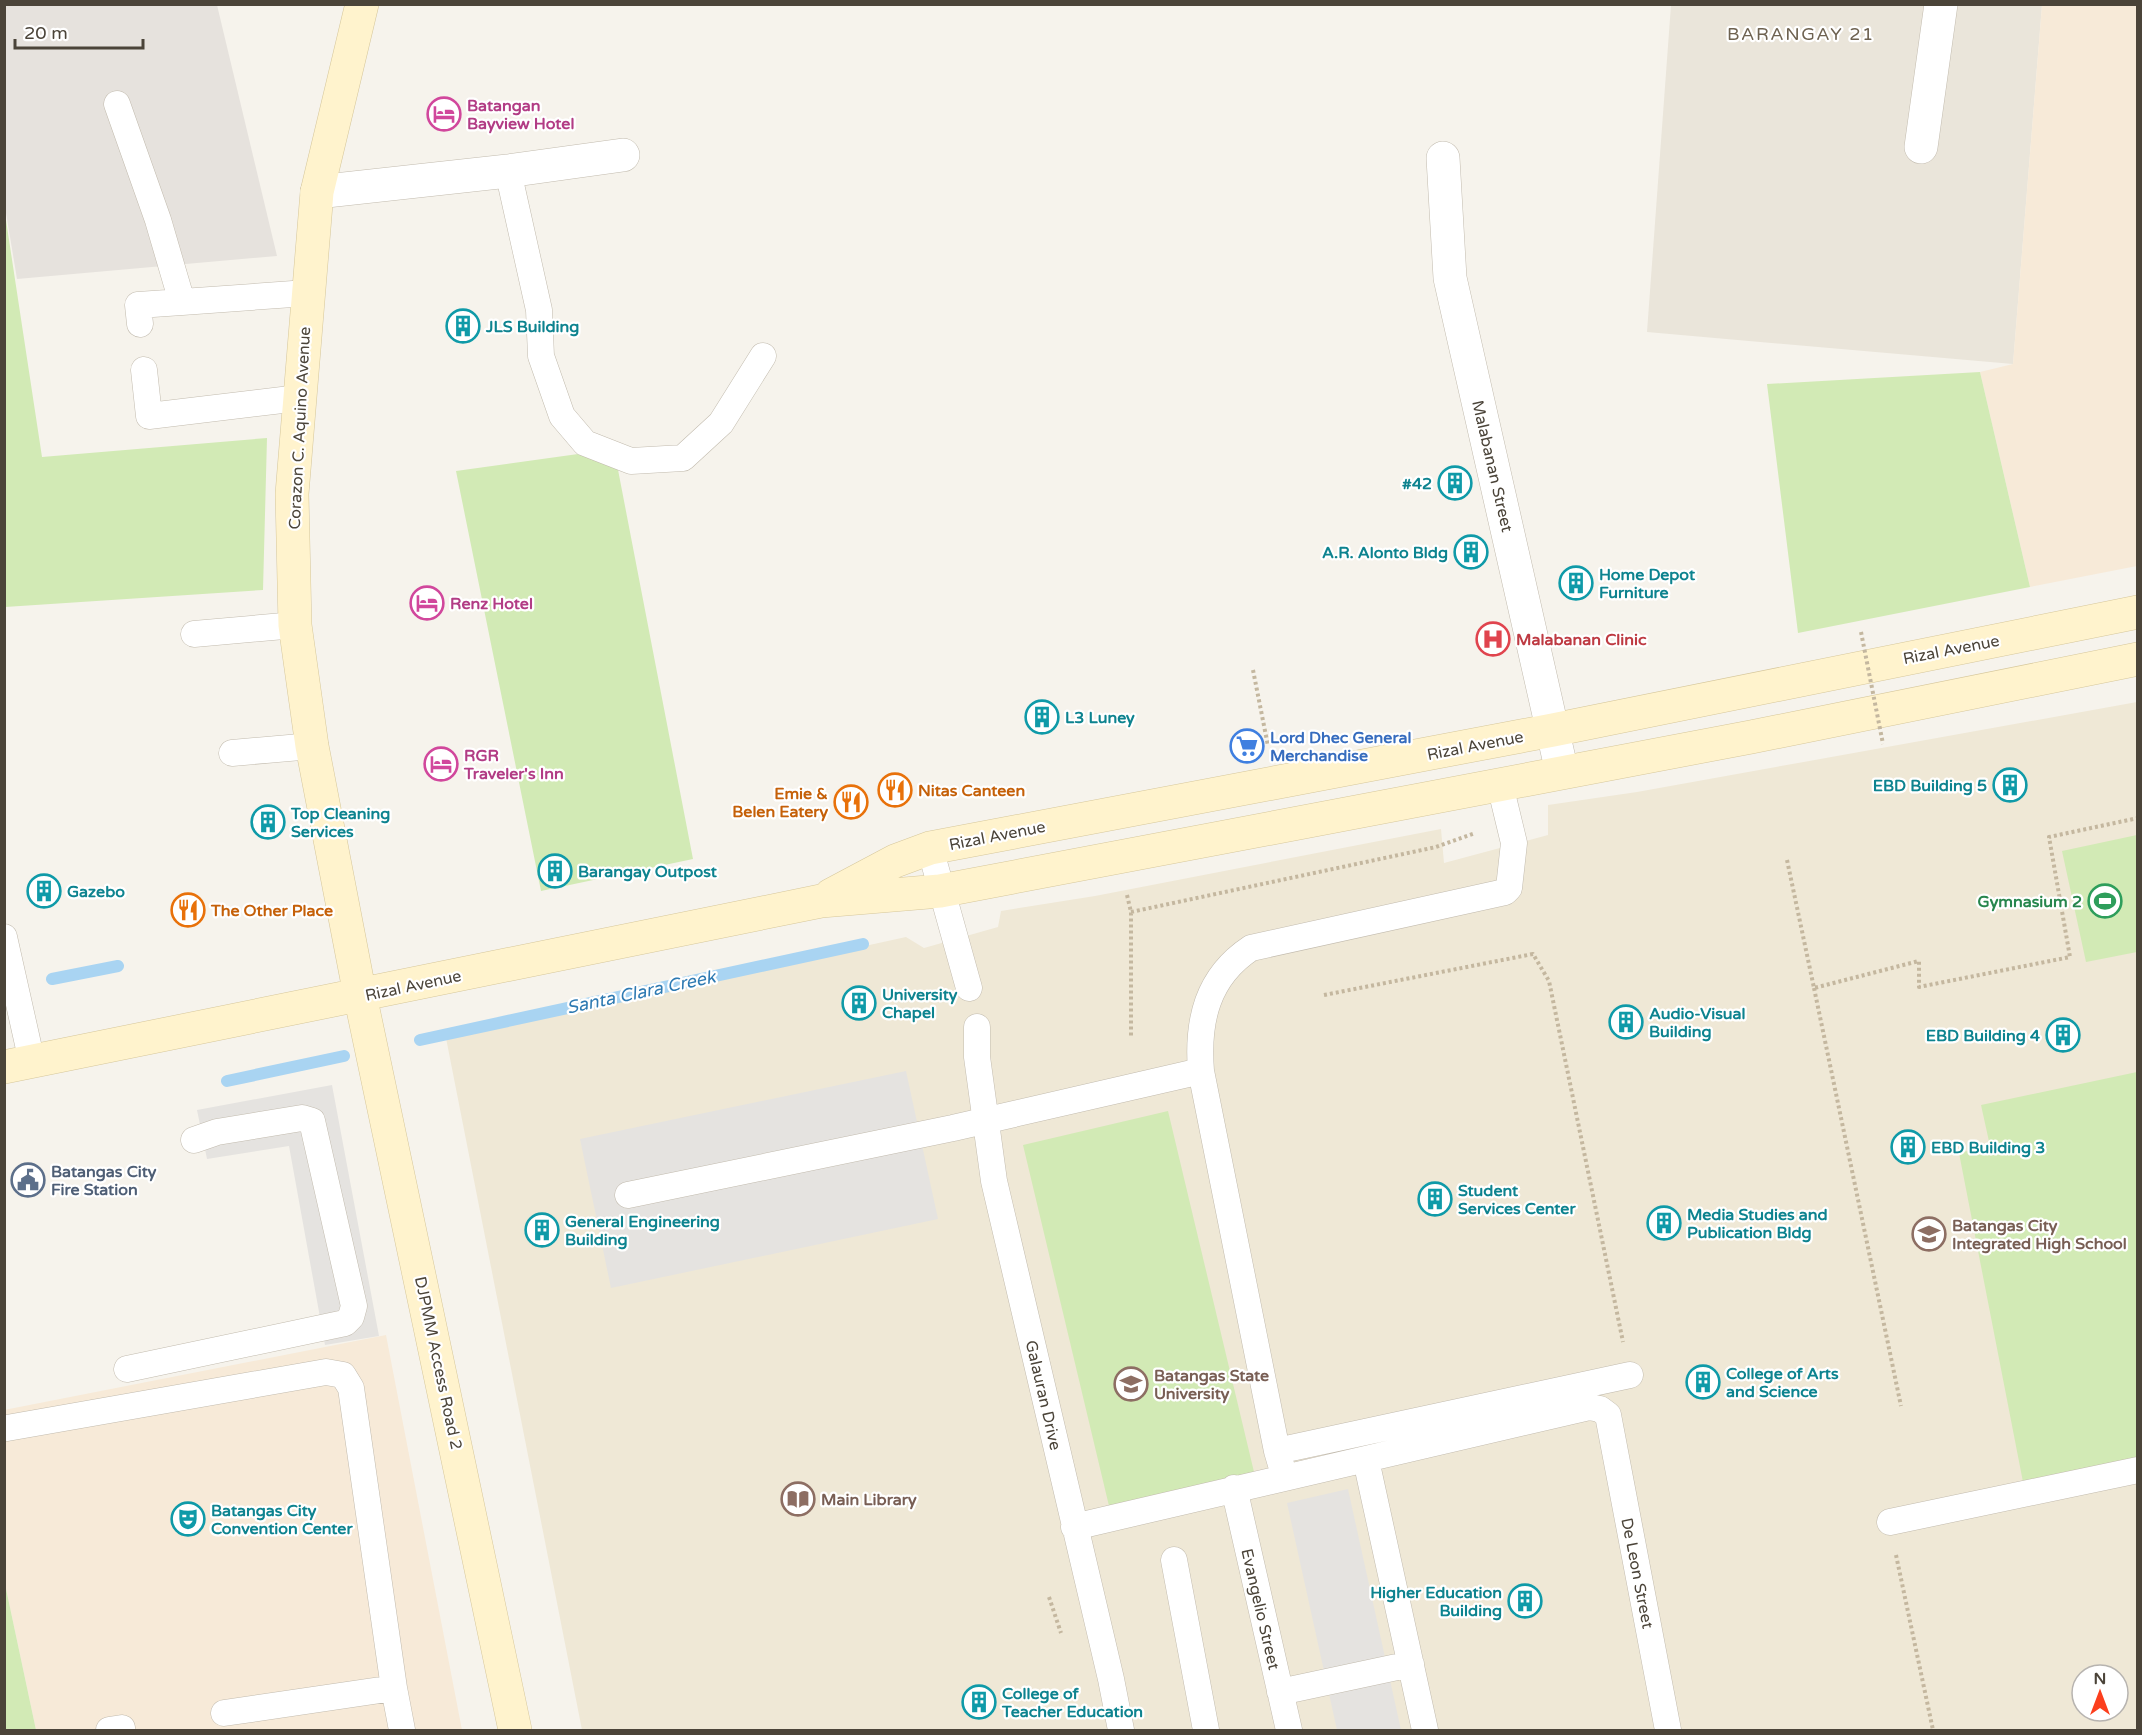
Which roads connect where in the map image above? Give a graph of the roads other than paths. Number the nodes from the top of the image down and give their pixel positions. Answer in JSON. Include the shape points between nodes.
{"nodes":[{"id":1,"x":362,"y":4,"type":"edge"},
{"id":2,"x":1941,"y":4,"type":"edge"},
{"id":3,"x":117,"y":104,"type":"dead end"},
{"id":4,"x":1921,"y":147,"type":"dead end"},
{"id":5,"x":623,"y":155,"type":"dead end"},
{"id":6,"x":1443,"y":158,"type":"dead end"},
{"id":7,"x":508,"y":171,"type":"junction"},
{"id":8,"x":317,"y":192,"type":"junction"},
{"id":9,"x":307,"y":293,"type":"junction"},
{"id":10,"x":182,"y":302,"type":"junction"},
{"id":11,"x":140,"y":324,"type":"dead end"},
{"id":12,"x":763,"y":356,"type":"dead end"},
{"id":13,"x":144,"y":370,"type":"dead end"},
{"id":14,"x":299,"y":398,"type":"junction"},
{"id":15,"x":2138,"y":612,"type":"edge"},
{"id":16,"x":295,"y":626,"type":"junction"},
{"id":17,"x":194,"y":634,"type":"dead end"},
{"id":18,"x":2138,"y":659,"type":"edge"},
{"id":19,"x":1553,"y":730,"type":"junction"},
{"id":20,"x":312,"y":746,"type":"junction"},
{"id":21,"x":232,"y":753,"type":"dead end"},
{"id":22,"x":1562,"y":772,"type":"junction"},
{"id":23,"x":1500,"y":785,"type":"junction"},
{"id":24,"x":930,"y":848,"type":"junction"},
{"id":25,"x":940,"y":891,"type":"junction"},
{"id":26,"x":821,"y":900,"type":"junction"},
{"id":27,"x":4,"y":937,"type":"edge"},
{"id":28,"x":969,"y":988,"type":"dead end"},
{"id":29,"x":360,"y":996,"type":"junction"},
{"id":30,"x":977,"y":1027,"type":"dead end"},
{"id":31,"x":18,"y":1064,"type":"edge"},
{"id":32,"x":1201,"y":1071,"type":"junction"},
{"id":33,"x":987,"y":1119,"type":"junction"},
{"id":34,"x":194,"y":1140,"type":"dead end"},
{"id":35,"x":628,"y":1195,"type":"dead end"},
{"id":36,"x":127,"y":1369,"type":"dead end"},
{"id":37,"x":1630,"y":1375,"type":"road end"},
{"id":38,"x":7,"y":1428,"type":"dead end"},
{"id":39,"x":1277,"y":1451,"type":"junction"},
{"id":40,"x":1366,"y":1460,"type":"junction"},
{"id":41,"x":2138,"y":1470,"type":"edge"},
{"id":42,"x":1285,"y":1477,"type":"junction"},
{"id":43,"x":1234,"y":1488,"type":"junction"},
{"id":44,"x":1890,"y":1522,"type":"road end"},
{"id":45,"x":1074,"y":1527,"type":"junction"},
{"id":46,"x":1174,"y":1560,"type":"dead end"},
{"id":47,"x":1411,"y":1664,"type":"junction"},
{"id":48,"x":394,"y":1688,"type":"junction"},
{"id":49,"x":1280,"y":1692,"type":"junction"},
{"id":50,"x":224,"y":1713,"type":"dead end"},
{"id":51,"x":1201,"y":1730,"type":"edge"},
{"id":52,"x":402,"y":1731,"type":"edge"},
{"id":53,"x":515,"y":1731,"type":"edge"},
{"id":54,"x":1121,"y":1731,"type":"edge"},
{"id":55,"x":1289,"y":1731,"type":"edge"},
{"id":56,"x":1425,"y":1731,"type":"edge"},
{"id":57,"x":1668,"y":1731,"type":"edge"}],
"edges":[{"from":1,"to":8,"type":"main road","name":"Corazon C. Aquino Avenue"},
{"from":2,"to":4,"type":"street"},
{"from":3,"to":10,"type":"lane"},
{"from":5,"to":7,"type":"street"},
{"from":6,"to":19,"type":"street","name":"Malabanan Street","via":[[1450,278]]},
{"from":7,"to":8,"type":"street"},
{"from":7,"to":12,"type":"lane","via":[[539,310],[541,356],[562,416],[585,443],[631,461],[683,458],[721,423]]},
{"from":8,"to":9,"type":"main road","name":"Corazon C. Aquino Avenue"},
{"from":9,"to":10,"type":"lane"},
{"from":9,"to":14,"type":"main road","name":"Corazon C. Aquino Avenue"},
{"from":10,"to":11,"type":"lane","via":[[138,305]]},
{"from":13,"to":14,"type":"lane","via":[[149,416]]},
{"from":14,"to":16,"type":"main road","name":"Corazon C. Aquino Avenue","via":[[292,494]]},
{"from":15,"to":19,"type":"main road","name":"Rizal Avenue"},
{"from":16,"to":17,"type":"lane"},
{"from":16,"to":20,"type":"main road","name":"Corazon C. Aquino Avenue"},
{"from":18,"to":22,"type":"main road","name":"Rizal Avenue"},
{"from":19,"to":22,"type":"street","name":"Malabanan Street"},
{"from":19,"to":24,"type":"main road","name":"Rizal Avenue"},
{"from":20,"to":21,"type":"lane"},
{"from":20,"to":29,"type":"main road","name":"Corazon C. Aquino Avenue"},
{"from":22,"to":23,"type":"main road","name":"Rizal Avenue"},
{"from":23,"to":25,"type":"main road","name":"Rizal Avenue"},
{"from":23,"to":32,"type":"lane","via":[[1514,843],[1509,888],[1505,892],[1251,948],[1227,967],[1212,987],[1203,1011],[1199,1041]]},
{"from":24,"to":25,"type":"lane"},
{"from":24,"to":26,"type":"main road","name":"Rizal Avenue","via":[[895,861]]},
{"from":25,"to":26,"type":"main road","name":"Rizal Avenue"},
{"from":25,"to":28,"type":"lane"},
{"from":26,"to":29,"type":"main road","name":"Rizal Avenue"},
{"from":27,"to":31,"type":"lane"},
{"from":29,"to":31,"type":"main road","name":"Rizal Avenue"},
{"from":29,"to":53,"type":"main road","name":"DJPMM Access Road 2"},
{"from":30,"to":33,"type":"lane","name":"Galauran Drive","via":[[977,1057]]},
{"from":32,"to":33,"type":"lane"},
{"from":32,"to":39,"type":"lane"},
{"from":33,"to":35,"type":"lane"},
{"from":33,"to":45,"type":"lane","name":"Galauran Drive","via":[[994,1181]]},
{"from":34,"to":36,"type":"lane","via":[[217,1132],[302,1118],[312,1121],[354,1306],[351,1317],[345,1323]]},
{"from":37,"to":39,"type":"lane"},
{"from":38,"to":48,"type":"lane","via":[[326,1372],[342,1375],[351,1388]]},
{"from":39,"to":42,"type":"lane"},
{"from":40,"to":42,"type":"lane"},
{"from":40,"to":47,"type":"lane"},
{"from":40,"to":57,"type":"lane","name":"De Leon Street","via":[[1589,1407],[1608,1415]]},
{"from":41,"to":44,"type":"lane"},
{"from":42,"to":43,"type":"lane"},
{"from":43,"to":45,"type":"lane"},
{"from":43,"to":49,"type":"lane","name":"Evangelio Street"},
{"from":45,"to":54,"type":"lane","name":"Galauran Drive"},
{"from":46,"to":51,"type":"lane"},
{"from":47,"to":49,"type":"lane"},
{"from":47,"to":56,"type":"lane"},
{"from":48,"to":50,"type":"lane"},
{"from":48,"to":52,"type":"lane"},
{"from":49,"to":55,"type":"lane","name":"Evangelio Street"}]}
